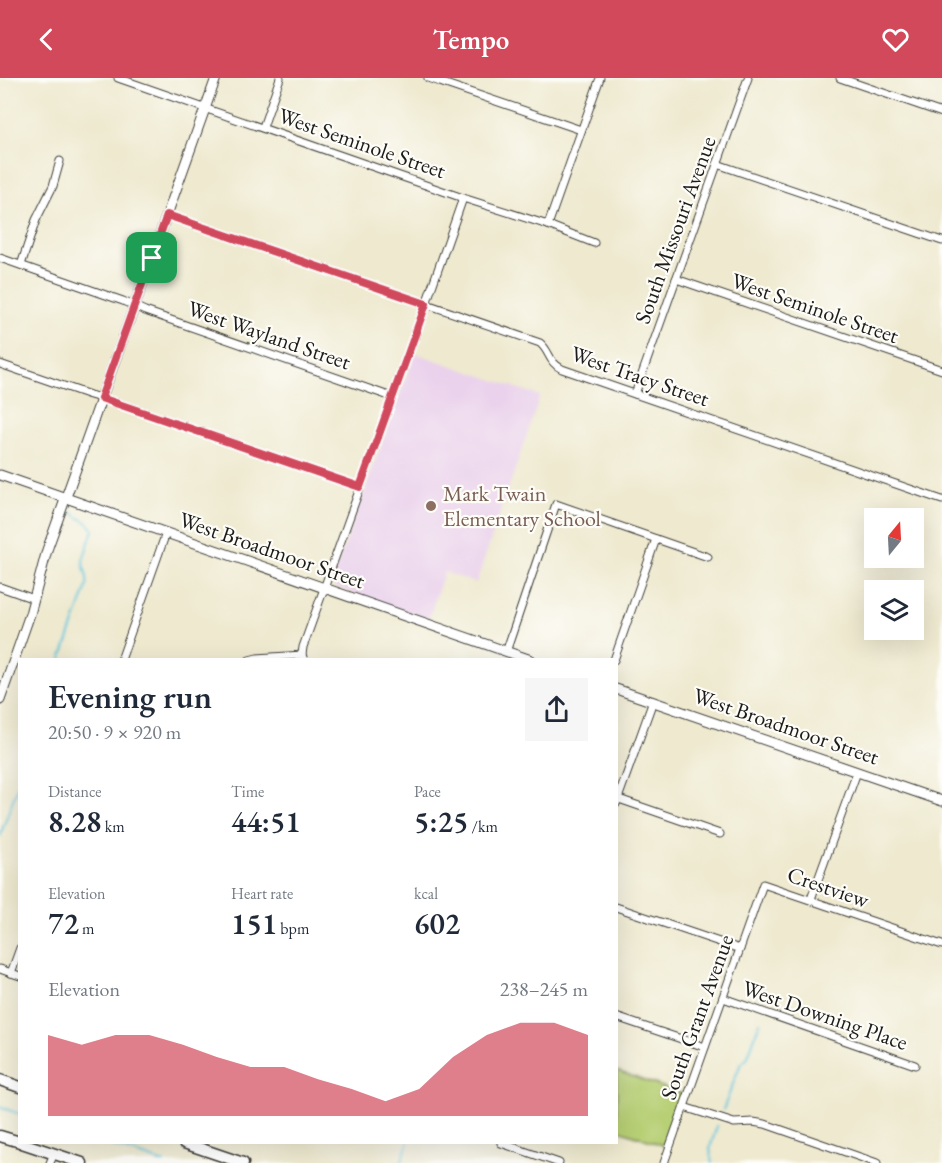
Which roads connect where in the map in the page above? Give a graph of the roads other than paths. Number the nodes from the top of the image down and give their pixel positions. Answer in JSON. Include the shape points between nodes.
{"nodes":[{"id":1,"x":118,"y":78,"type":"edge"},
{"id":2,"x":216,"y":78,"type":"edge"},
{"id":3,"x":280,"y":78,"type":"edge"},
{"id":4,"x":428,"y":78,"type":"edge"},
{"id":5,"x":600,"y":78,"type":"edge"},
{"id":6,"x":748,"y":78,"type":"edge"},
{"id":7,"x":840,"y":78,"type":"edge"},
{"id":8,"x":206,"y":108,"type":"junction"},
{"id":9,"x":942,"y":113,"type":"edge"},
{"id":10,"x":263,"y":127,"type":"junction"},
{"id":11,"x":581,"y":130,"type":"junction"},
{"id":12,"x":60,"y":161,"type":"dead end"},
{"id":13,"x":717,"y":164,"type":"junction"},
{"id":14,"x":463,"y":198,"type":"junction"},
{"id":15,"x":167,"y":215,"type":"junction"},
{"id":16,"x":548,"y":225,"type":"junction"},
{"id":17,"x":942,"y":241,"type":"edge"},
{"id":18,"x":594,"y":243,"type":"dead end"},
{"id":19,"x":0,"y":258,"type":"edge"},
{"id":20,"x":21,"y":265,"type":"junction"},
{"id":21,"x":676,"y":279,"type":"junction"},
{"id":22,"x":426,"y":304,"type":"junction"},
{"id":23,"x":135,"y":306,"type":"junction"},
{"id":24,"x":0,"y":364,"type":"edge"},
{"id":25,"x":942,"y":370,"type":"edge"},
{"id":26,"x":635,"y":394,"type":"junction"},
{"id":27,"x":392,"y":397,"type":"junction"},
{"id":28,"x":101,"y":398,"type":"junction"},
{"id":29,"x":0,"y":475,"type":"edge"},
{"id":30,"x":360,"y":487,"type":"junction"},
{"id":31,"x":65,"y":498,"type":"junction"},
{"id":32,"x":942,"y":500,"type":"edge"},
{"id":33,"x":166,"y":533,"type":"junction"},
{"id":34,"x":656,"y":539,"type":"junction"},
{"id":35,"x":708,"y":557,"type":"dead end"},
{"id":36,"x":0,"y":587,"type":"edge"},
{"id":37,"x":323,"y":589,"type":"junction"},
{"id":38,"x":34,"y":599,"type":"junction"},
{"id":39,"x":506,"y":652,"type":"junction"},
{"id":40,"x":303,"y":657,"type":"edge"},
{"id":41,"x":122,"y":658,"type":"edge"},
{"id":42,"x":257,"y":658,"type":"edge"},
{"id":43,"x":525,"y":658,"type":"edge"},
{"id":44,"x":615,"y":658,"type":"edge"},
{"id":45,"x":3,"y":683,"type":"edge"},
{"id":46,"x":618,"y":689,"type":"edge"},
{"id":47,"x":0,"y":700,"type":"edge"},
{"id":48,"x":653,"y":701,"type":"junction"},
{"id":49,"x":857,"y":772,"type":"junction"},
{"id":50,"x":618,"y":797,"type":"edge"},
{"id":51,"x":618,"y":800,"type":"edge"},
{"id":52,"x":942,"y":801,"type":"edge"},
{"id":53,"x":720,"y":834,"type":"dead end"},
{"id":54,"x":763,"y":884,"type":"joint"},
{"id":55,"x":811,"y":899,"type":"junction"},
{"id":56,"x":618,"y":908,"type":"edge"},
{"id":57,"x":942,"y":945,"type":"edge"},
{"id":58,"x":740,"y":949,"type":"junction"},
{"id":59,"x":18,"y":954,"type":"edge"},
{"id":60,"x":0,"y":969,"type":"edge"},
{"id":61,"x":11,"y":973,"type":"junction"},
{"id":62,"x":18,"y":975,"type":"edge"},
{"id":63,"x":723,"y":999,"type":"junction"},
{"id":64,"x":618,"y":1018,"type":"edge"},
{"id":65,"x":705,"y":1047,"type":"junction"},
{"id":66,"x":915,"y":1065,"type":"dead end"},
{"id":67,"x":0,"y":1080,"type":"edge"},
{"id":68,"x":18,"y":1086,"type":"edge"},
{"id":69,"x":684,"y":1107,"type":"junction"},
{"id":70,"x":0,"y":1136,"type":"edge"},
{"id":71,"x":18,"y":1142,"type":"edge"},
{"id":72,"x":23,"y":1144,"type":"edge"},
{"id":73,"x":187,"y":1144,"type":"edge"},
{"id":74,"x":504,"y":1144,"type":"edge"},
{"id":75,"x":52,"y":1158,"type":"edge"},
{"id":76,"x":82,"y":1163,"type":"edge"},
{"id":77,"x":243,"y":1163,"type":"edge"},
{"id":78,"x":559,"y":1163,"type":"edge"},
{"id":79,"x":664,"y":1163,"type":"edge"},
{"id":80,"x":877,"y":1163,"type":"edge"}],
"edges":[{"from":1,"to":8,"type":"street","name":"West Seminole Street"},
{"from":2,"to":8,"type":"street"},
{"from":3,"to":10,"type":"street"},
{"from":4,"to":11,"type":"street"},
{"from":5,"to":11,"type":"street"},
{"from":6,"to":13,"type":"street","name":"South Missouri Avenue"},
{"from":7,"to":9,"type":"street"},
{"from":8,"to":10,"type":"street","name":"West Seminole Street"},
{"from":8,"to":15,"type":"street"},
{"from":10,"to":14,"type":"street","name":"West Seminole Street"},
{"from":11,"to":16,"type":"street"},
{"from":12,"to":20,"type":"street"},
{"from":13,"to":17,"type":"street"},
{"from":13,"to":21,"type":"street","name":"South Missouri Avenue"},
{"from":14,"to":16,"type":"street","name":"West Seminole Street"},
{"from":14,"to":22,"type":"street"},
{"from":15,"to":22,"type":"street","name":"West Tracy Street"},
{"from":15,"to":23,"type":"street"},
{"from":16,"to":18,"type":"street","name":"West Seminole Street"},
{"from":19,"to":20,"type":"street","name":"West Wayland Street"},
{"from":20,"to":23,"type":"street","name":"West Wayland Street"},
{"from":21,"to":25,"type":"street","name":"West Seminole Street"},
{"from":21,"to":26,"type":"street","name":"South Missouri Avenue"},
{"from":22,"to":26,"type":"street","name":"West Tracy Street","via":[[540,343],[558,367]]},
{"from":22,"to":27,"type":"street"},
{"from":23,"to":27,"type":"street","name":"West Wayland Street"},
{"from":23,"to":28,"type":"street"},
{"from":24,"to":28,"type":"street"},
{"from":26,"to":32,"type":"street","name":"West Tracy Street"},
{"from":27,"to":30,"type":"street"},
{"from":28,"to":30,"type":"street"},
{"from":28,"to":31,"type":"street"},
{"from":29,"to":31,"type":"street","name":"West Broadmoor Street"},
{"from":30,"to":37,"type":"street"},
{"from":31,"to":33,"type":"street","name":"West Broadmoor Street"},
{"from":31,"to":38,"type":"street"},
{"from":33,"to":37,"type":"street","name":"West Broadmoor Street"},
{"from":33,"to":41,"type":"street"},
{"from":34,"to":35,"type":"street"},
{"from":34,"to":39,"type":"street","via":[[556,504]]},
{"from":34,"to":44,"type":"street"},
{"from":36,"to":38,"type":"street"},
{"from":37,"to":39,"type":"street","name":"West Broadmoor Street"},
{"from":37,"to":40,"type":"street"},
{"from":38,"to":45,"type":"street"},
{"from":39,"to":43,"type":"street","name":"West Broadmoor Street"},
{"from":40,"to":42,"type":"street"},
{"from":45,"to":47,"type":"street"},
{"from":46,"to":48,"type":"street","name":"West Broadmoor Street"},
{"from":48,"to":49,"type":"street","name":"West Broadmoor Street"},
{"from":48,"to":50,"type":"street"},
{"from":49,"to":52,"type":"street","name":"West Broadmoor Street"},
{"from":49,"to":55,"type":"street"},
{"from":51,"to":53,"type":"street"},
{"from":54,"to":55,"type":"street","name":"Crestview"},
{"from":54,"to":58,"type":"street","name":"South Grant Avenue"},
{"from":55,"to":57,"type":"street","name":"Crestview"},
{"from":56,"to":58,"type":"street"},
{"from":58,"to":63,"type":"street","name":"South Grant Avenue"},
{"from":59,"to":61,"type":"street"},
{"from":60,"to":61,"type":"street"},
{"from":61,"to":62,"type":"street"},
{"from":63,"to":65,"type":"street","name":"South Grant Avenue"},
{"from":63,"to":66,"type":"street","name":"West Downing Place"},
{"from":64,"to":65,"type":"street"},
{"from":65,"to":69,"type":"street","name":"South Grant Avenue"},
{"from":67,"to":68,"type":"main road"},
{"from":69,"to":79,"type":"street","name":"South Grant Avenue"},
{"from":69,"to":80,"type":"street","via":[[734,1123],[765,1124]]},
{"from":70,"to":71,"type":"main road"},
{"from":72,"to":75,"type":"main road"},
{"from":73,"to":77,"type":"main road"},
{"from":74,"to":78,"type":"street"},
{"from":75,"to":76,"type":"main road"}]}
